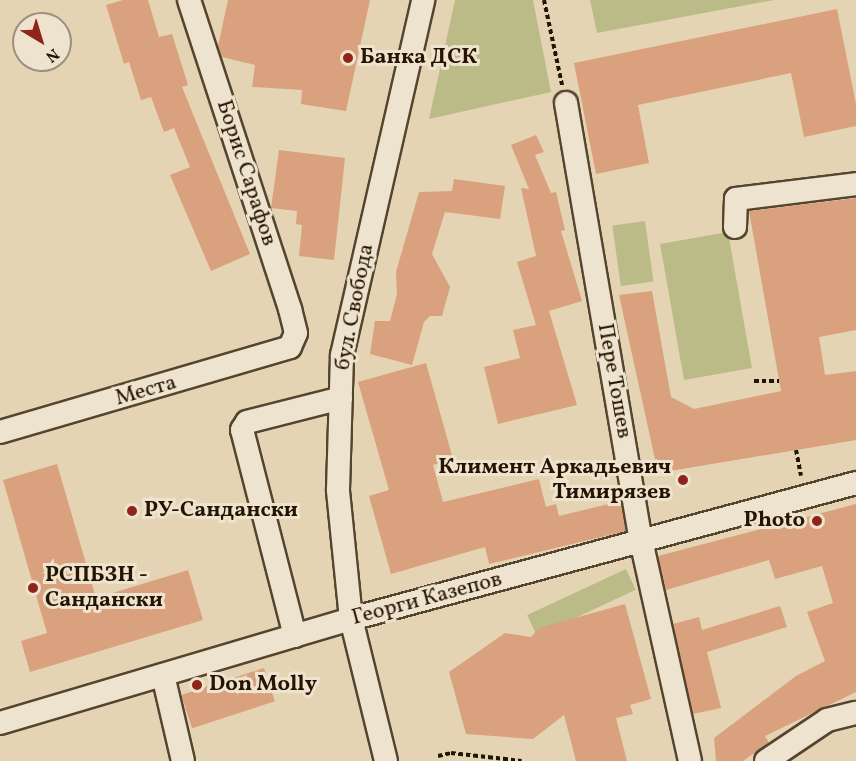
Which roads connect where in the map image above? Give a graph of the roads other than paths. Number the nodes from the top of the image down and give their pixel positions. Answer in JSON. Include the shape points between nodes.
{"nodes":[{"id":1,"x":189,"y":0,"type":"edge"},
{"id":2,"x":423,"y":0,"type":"edge"},
{"id":3,"x":566,"y":103,"type":"road end"},
{"id":4,"x":856,"y":184,"type":"edge"},
{"id":5,"x":735,"y":227,"type":"dead end"},
{"id":6,"x":290,"y":347,"type":"joint"},
{"id":7,"x":341,"y":398,"type":"junction"},
{"id":8,"x":0,"y":432,"type":"edge"},
{"id":9,"x":856,"y":483,"type":"edge"},
{"id":10,"x":641,"y":540,"type":"junction"},
{"id":11,"x":351,"y":620,"type":"junction"},
{"id":12,"x":295,"y":636,"type":"junction"},
{"id":13,"x":163,"y":675,"type":"junction"},
{"id":14,"x":856,"y":713,"type":"edge"},
{"id":15,"x":0,"y":723,"type":"edge"},
{"id":16,"x":183,"y":761,"type":"edge"},
{"id":17,"x":386,"y":761,"type":"edge"},
{"id":18,"x":690,"y":761,"type":"edge"},
{"id":19,"x":766,"y":761,"type":"edge"}],
"edges":[{"from":1,"to":6,"type":"street","name":"Борис Сарафов","via":[[290,309],[296,333]]},
{"from":2,"to":7,"type":"street","name":"бул. Свобода","via":[[342,355]]},
{"from":3,"to":10,"type":"street","name":"Пере Тошев"},
{"from":4,"to":5,"type":"street","via":[[736,200]]},
{"from":6,"to":8,"type":"street","name":"Места"},
{"from":7,"to":11,"type":"street","name":"бул. Свобода","via":[[338,490]]},
{"from":7,"to":12,"type":"street","via":[[247,423],[242,430]]},
{"from":9,"to":10,"type":"street","name":"Георги Казепов"},
{"from":10,"to":11,"type":"street","name":"Георги Казепов"},
{"from":10,"to":18,"type":"street","name":"Пере Тошев"},
{"from":11,"to":12,"type":"street","name":"Георги Казепов"},
{"from":11,"to":17,"type":"street","name":"бул. Свобода"},
{"from":12,"to":13,"type":"street","name":"Георги Казепов"},
{"from":13,"to":15,"type":"street","name":"Георги Казепов"},
{"from":13,"to":16,"type":"street"},
{"from":14,"to":19,"type":"street","via":[[827,720]]}]}
